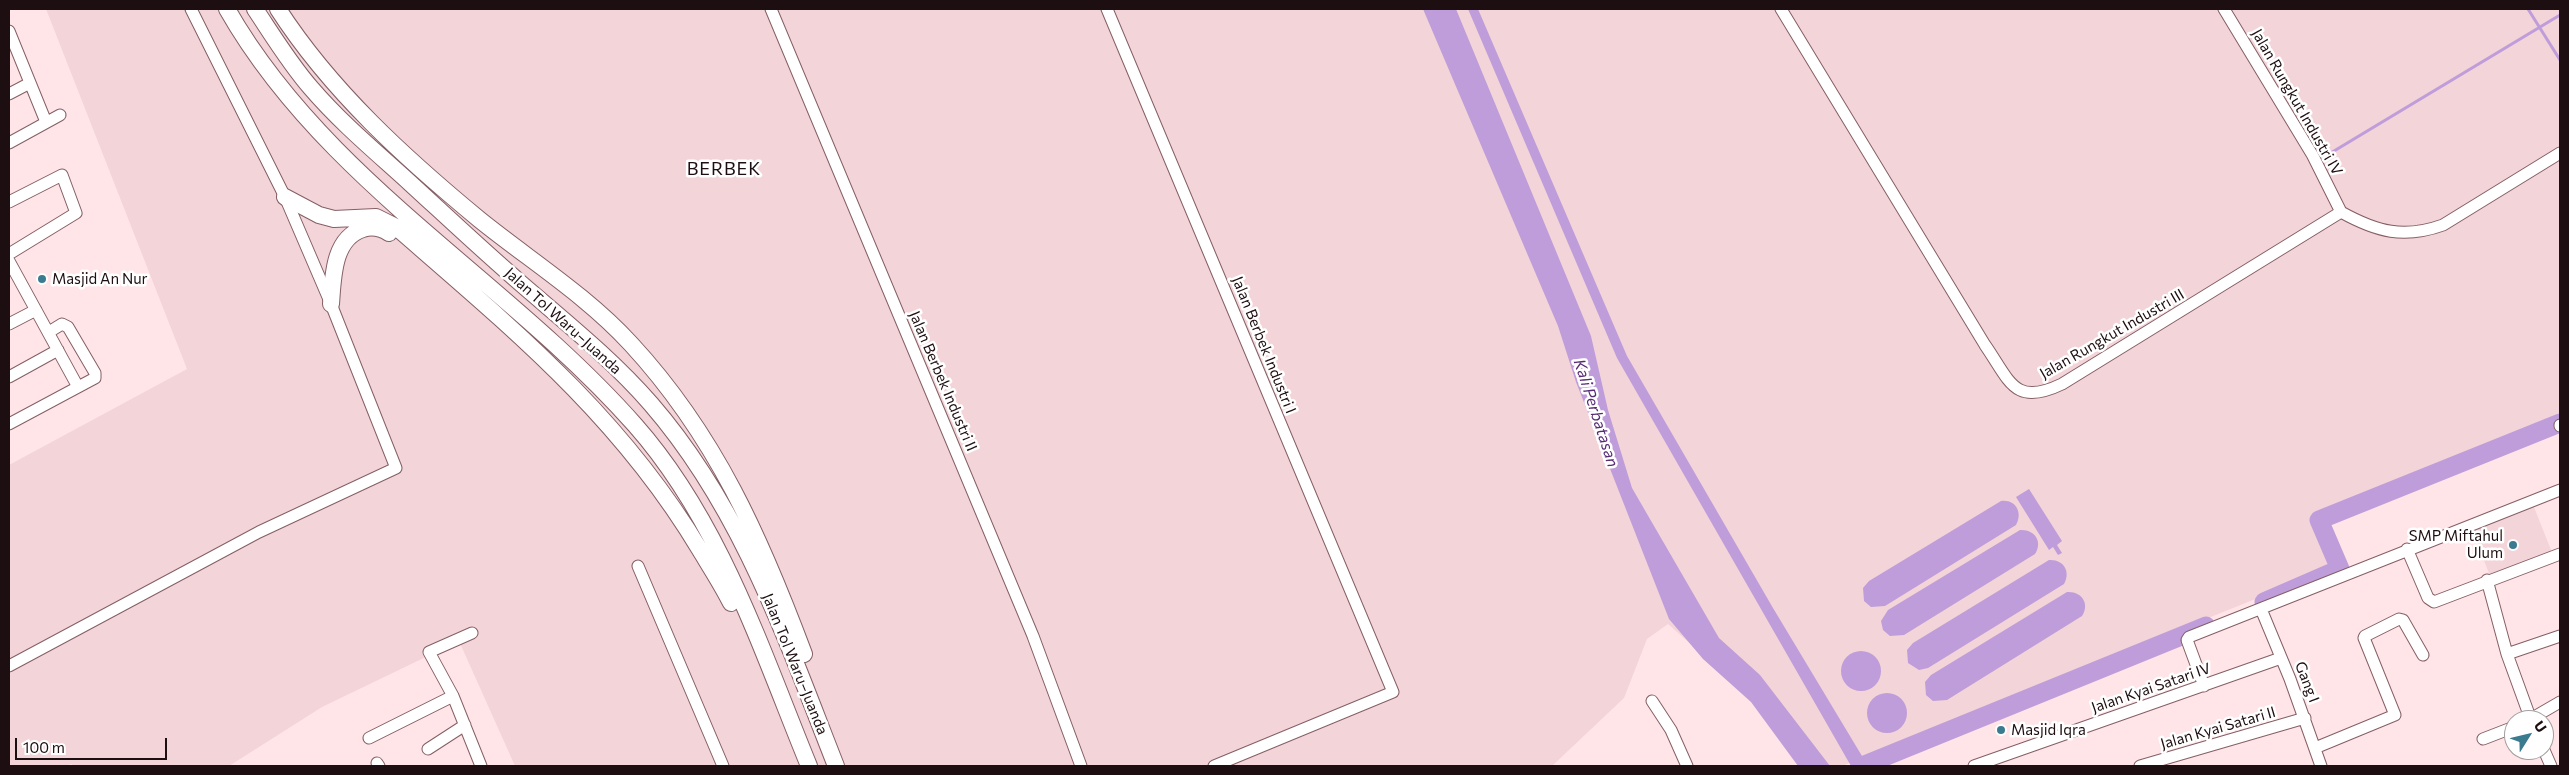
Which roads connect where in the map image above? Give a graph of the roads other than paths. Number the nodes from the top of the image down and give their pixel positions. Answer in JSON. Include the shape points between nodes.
{"nodes":[{"id":1,"x":191,"y":9,"type":"edge"},
{"id":2,"x":227,"y":9,"type":"edge"},
{"id":3,"x":255,"y":9,"type":"edge"},
{"id":4,"x":278,"y":9,"type":"edge"},
{"id":5,"x":771,"y":9,"type":"edge"},
{"id":6,"x":1107,"y":9,"type":"edge"},
{"id":7,"x":1781,"y":9,"type":"edge"},
{"id":8,"x":2224,"y":9,"type":"edge"},
{"id":9,"x":10,"y":38,"type":"edge"},
{"id":10,"x":30,"y":83,"type":"junction"},
{"id":11,"x":9,"y":94,"type":"edge"},
{"id":12,"x":60,"y":115,"type":"dead end"},
{"id":13,"x":46,"y":122,"type":"junction"},
{"id":14,"x":9,"y":143,"type":"edge"},
{"id":15,"x":2560,"y":154,"type":"edge"},
{"id":16,"x":285,"y":197,"type":"junction"},
{"id":17,"x":9,"y":202,"type":"edge"},
{"id":18,"x":2342,"y":212,"type":"junction"},
{"id":19,"x":9,"y":254,"type":"edge"},
{"id":20,"x":10,"y":268,"type":"edge"},
{"id":21,"x":331,"y":304,"type":"junction"},
{"id":22,"x":36,"y":310,"type":"junction"},
{"id":23,"x":505,"y":323,"type":"junction"},
{"id":24,"x":9,"y":324,"type":"edge"},
{"id":25,"x":49,"y":332,"type":"junction"},
{"id":26,"x":58,"y":350,"type":"junction"},
{"id":27,"x":9,"y":377,"type":"edge"},
{"id":28,"x":78,"y":387,"type":"junction"},
{"id":29,"x":9,"y":424,"type":"edge"},
{"id":30,"x":2560,"y":490,"type":"edge"},
{"id":31,"x":2407,"y":549,"type":"junction"},
{"id":32,"x":2560,"y":554,"type":"edge"},
{"id":33,"x":638,"y":566,"type":"dead end"},
{"id":34,"x":2487,"y":580,"type":"junction"},
{"id":35,"x":2261,"y":609,"type":"junction"},
{"id":36,"x":472,"y":633,"type":"dead end"},
{"id":37,"x":2560,"y":636,"type":"edge"},
{"id":38,"x":2507,"y":654,"type":"junction"},
{"id":39,"x":2422,"y":655,"type":"dead end"},
{"id":40,"x":2281,"y":658,"type":"junction"},
{"id":41,"x":9,"y":666,"type":"edge"},
{"id":42,"x":2204,"y":686,"type":"junction"},
{"id":43,"x":453,"y":696,"type":"junction"},
{"id":44,"x":1652,"y":701,"type":"dead end"},
{"id":45,"x":2560,"y":702,"type":"edge"},
{"id":46,"x":2527,"y":710,"type":"edge"},
{"id":47,"x":2547,"y":710,"type":"edge"},
{"id":48,"x":2305,"y":718,"type":"junction"},
{"id":49,"x":464,"y":725,"type":"junction"},
{"id":50,"x":2504,"y":731,"type":"edge"},
{"id":51,"x":369,"y":738,"type":"dead end"},
{"id":52,"x":2483,"y":739,"type":"dead end"},
{"id":53,"x":2315,"y":748,"type":"junction"},
{"id":54,"x":428,"y":749,"type":"dead end"},
{"id":55,"x":481,"y":766,"type":"edge"},
{"id":56,"x":723,"y":766,"type":"edge"},
{"id":57,"x":807,"y":766,"type":"edge"},
{"id":58,"x":838,"y":766,"type":"edge"},
{"id":59,"x":1081,"y":766,"type":"edge"},
{"id":60,"x":1214,"y":766,"type":"edge"},
{"id":61,"x":1687,"y":766,"type":"edge"},
{"id":62,"x":1974,"y":766,"type":"edge"},
{"id":63,"x":2140,"y":766,"type":"edge"},
{"id":64,"x":2321,"y":766,"type":"edge"}],
"edges":[{"from":1,"to":16,"type":"street"},
{"from":2,"to":57,"type":"highway","name":"Jalan Tol Waru–Juanda","via":[[263,65],[319,132],[587,374],[636,426],[669,468],[713,541],[730,577]]},
{"from":3,"to":58,"type":"highway","name":"Jalan Tol Waru–Juanda","via":[[311,88],[350,128],[461,231],[600,350],[651,404],[688,452],[721,501],[772,602]]},
{"from":4,"to":58,"type":"highway","via":[[318,64],[383,134],[480,220],[572,290],[609,323],[631,344],[690,416],[722,467],[755,533],[811,672]]},
{"from":5,"to":59,"type":"street","name":"Jalan Berbek Industri II","via":[[1033,636]]},
{"from":6,"to":60,"type":"street","name":"Jalan Berbek Industri I","via":[[1392,692]]},
{"from":7,"to":18,"type":"street","name":"Jalan Rungkut Industri III","via":[[1985,345],[2014,386],[2024,393],[2036,394],[2062,384]]},
{"from":8,"to":18,"type":"street","name":"Jalan Rungkut Industri IV","via":[[2313,156]]},
{"from":9,"to":10,"type":"street"},
{"from":10,"to":11,"type":"street"},
{"from":10,"to":13,"type":"street"},
{"from":12,"to":13,"type":"street"},
{"from":13,"to":14,"type":"street"},
{"from":15,"to":18,"type":"street","via":[[2444,225],[2426,231],[2379,229]]},
{"from":16,"to":21,"type":"street"},
{"from":16,"to":23,"type":"highway","via":[[319,215],[376,217],[387,222]]},
{"from":17,"to":19,"type":"street","via":[[62,174],[76,213]]},
{"from":20,"to":22,"type":"street"},
{"from":21,"to":23,"type":"highway","via":[[340,249],[359,230],[377,228],[399,240],[468,300]]},
{"from":21,"to":41,"type":"street","via":[[396,468],[258,532]]},
{"from":22,"to":24,"type":"street"},
{"from":22,"to":25,"type":"street"},
{"from":23,"to":57,"type":"highway","via":[[594,407],[680,517],[726,593],[786,732]]},
{"from":25,"to":26,"type":"street"},
{"from":25,"to":28,"type":"street","via":[[66,325],[95,373],[91,382]]},
{"from":26,"to":27,"type":"street"},
{"from":26,"to":28,"type":"street"},
{"from":28,"to":29,"type":"street"},
{"from":30,"to":31,"type":"street"},
{"from":31,"to":34,"type":"street","via":[[2430,601]]},
{"from":31,"to":35,"type":"street"},
{"from":32,"to":34,"type":"street"},
{"from":33,"to":56,"type":"street"},
{"from":34,"to":38,"type":"street"},
{"from":35,"to":40,"type":"street","name":"Gang I"},
{"from":35,"to":42,"type":"street","via":[[2188,638]]},
{"from":36,"to":43,"type":"street","via":[[429,652]]},
{"from":37,"to":38,"type":"street"},
{"from":38,"to":46,"type":"street"},
{"from":39,"to":53,"type":"street","via":[[2403,620],[2365,636],[2395,716]]},
{"from":40,"to":42,"type":"street","name":"Jalan Kyai Satari IV"},
{"from":40,"to":48,"type":"street","name":"Gang I"},
{"from":42,"to":62,"type":"street","name":"Jalan Kyai Satari IV"},
{"from":43,"to":49,"type":"street"},
{"from":43,"to":51,"type":"street"},
{"from":44,"to":61,"type":"street","via":[[1671,730]]},
{"from":45,"to":47,"type":"street"},
{"from":48,"to":53,"type":"street","name":"Gang I"},
{"from":48,"to":63,"type":"street","name":"Jalan Kyai Satari II"},
{"from":49,"to":54,"type":"street"},
{"from":49,"to":55,"type":"street"},
{"from":50,"to":52,"type":"street"},
{"from":53,"to":64,"type":"street","name":"Gang I"}]}
